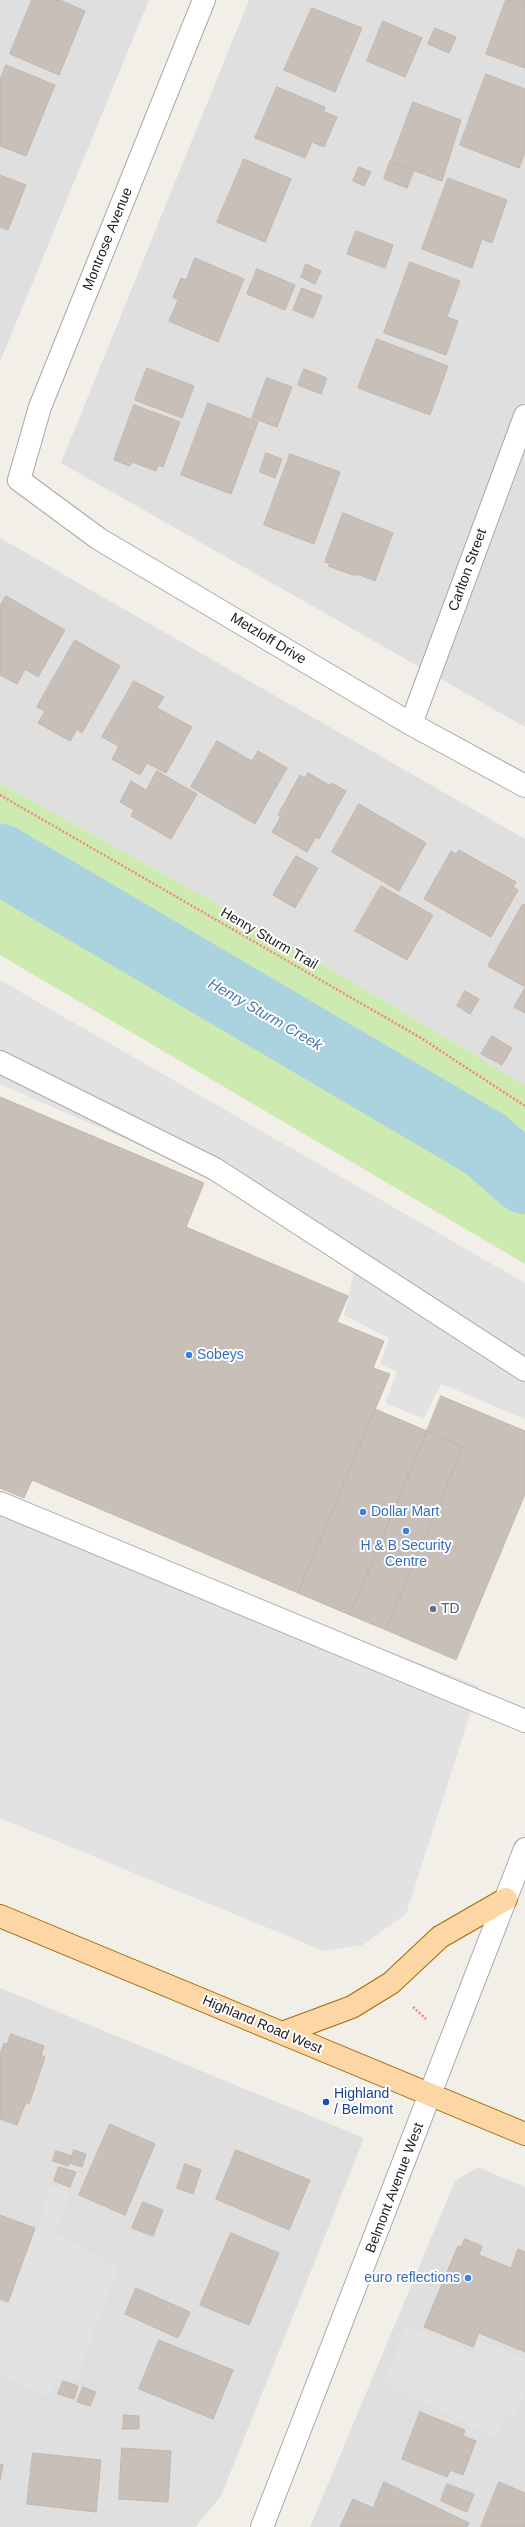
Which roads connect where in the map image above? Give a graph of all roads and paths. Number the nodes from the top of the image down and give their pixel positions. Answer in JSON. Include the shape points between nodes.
{"nodes":[{"id":1,"x":204,"y":0,"type":"edge"},
{"id":2,"x":525,"y":416,"type":"edge"},
{"id":3,"x":19,"y":480,"type":"joint"},
{"id":4,"x":411,"y":724,"type":"junction"},
{"id":5,"x":525,"y":786,"type":"edge"},
{"id":6,"x":0,"y":795,"type":"edge"},
{"id":7,"x":0,"y":1062,"type":"edge"},
{"id":8,"x":525,"y":1106,"type":"edge"},
{"id":9,"x":525,"y":1370,"type":"edge"},
{"id":10,"x":0,"y":1503,"type":"edge"},
{"id":11,"x":525,"y":1721,"type":"edge"},
{"id":12,"x":525,"y":1849,"type":"edge"},
{"id":13,"x":506,"y":1900,"type":"junction"},
{"id":14,"x":0,"y":1916,"type":"edge"},
{"id":15,"x":282,"y":2033,"type":"junction"},
{"id":16,"x":431,"y":2095,"type":"junction"},
{"id":17,"x":525,"y":2134,"type":"edge"},
{"id":18,"x":262,"y":2527,"type":"edge"}],
"edges":[{"from":1,"to":3,"type":"street","name":"Montrose Avenue","via":[[40,407]]},
{"from":2,"to":4,"type":"street","name":"Carlton Street"},
{"from":3,"to":4,"type":"street","name":"Metzloff Drive","via":[[99,539]]},
{"from":4,"to":5,"type":"street","name":"Metzloff Drive"},
{"from":6,"to":8,"type":"path","name":"Henry Sturm Trail","via":[[421,1038]]},
{"from":7,"to":9,"type":"street","via":[[215,1169]]},
{"from":10,"to":11,"type":"street"},
{"from":12,"to":13,"type":"street","name":"Belmont Avenue West"},
{"from":13,"to":15,"type":"main road","via":[[440,1937],[391,1984],[352,2007]]},
{"from":13,"to":16,"type":"street","name":"Belmont Avenue West"},
{"from":14,"to":15,"type":"main road","name":"Highland Road West"},
{"from":15,"to":16,"type":"main road","name":"Highland Road West"},
{"from":16,"to":17,"type":"main road","name":"Highland Road West"},
{"from":16,"to":18,"type":"street","name":"Belmont Avenue West"}]}
